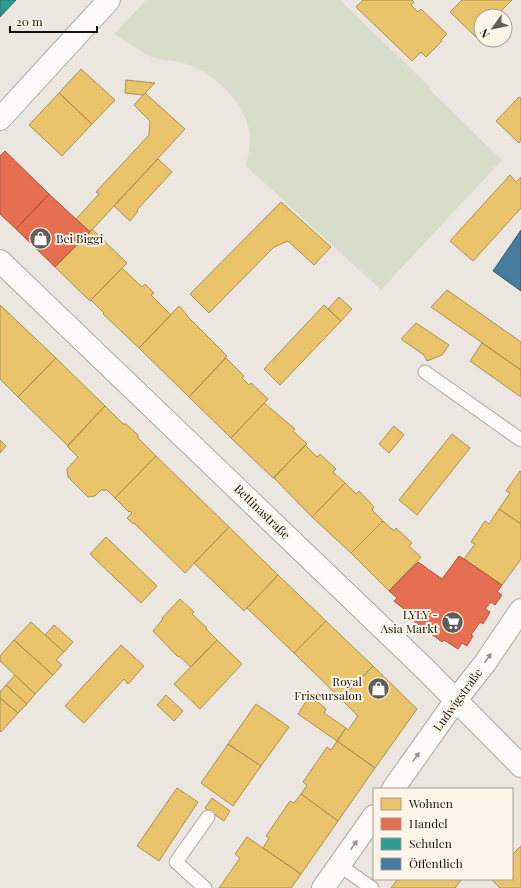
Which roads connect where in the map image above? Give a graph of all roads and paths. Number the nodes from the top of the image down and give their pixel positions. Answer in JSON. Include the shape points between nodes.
{"nodes":[{"id":1,"x":109,"y":0,"type":"edge"},
{"id":2,"x":0,"y":119,"type":"edge"},
{"id":3,"x":0,"y":261,"type":"edge"},
{"id":4,"x":426,"y":372,"type":"dead end"},
{"id":5,"x":521,"y":440,"type":"edge"},
{"id":6,"x":521,"y":610,"type":"edge"},
{"id":7,"x":456,"y":700,"type":"junction"},
{"id":8,"x":521,"y":766,"type":"edge"},
{"id":9,"x":394,"y":788,"type":"edge"},
{"id":10,"x":208,"y":817,"type":"dead end"},
{"id":11,"x":373,"y":817,"type":"edge"},
{"id":12,"x":339,"y":865,"type":"junction"},
{"id":13,"x":205,"y":888,"type":"edge"},
{"id":14,"x":323,"y":888,"type":"edge"},
{"id":15,"x":372,"y":888,"type":"edge"}],
"edges":[{"from":1,"to":2,"type":"street"},
{"from":3,"to":7,"type":"street","name":"Bettinastraße"},
{"from":4,"to":5,"type":"lane"},
{"from":7,"to":6,"type":"street","name":"Ludwigstraße","one_way":true},
{"from":7,"to":8,"type":"street","name":"Bettinastraße"},
{"from":9,"to":7,"type":"street","name":"Ludwigstraße","one_way":true},
{"from":10,"to":13,"type":"lane","via":[[176,862]]},
{"from":12,"to":11,"type":"street","one_way":true},
{"from":12,"to":14,"type":"street"},
{"from":12,"to":15,"type":"lane"}]}
